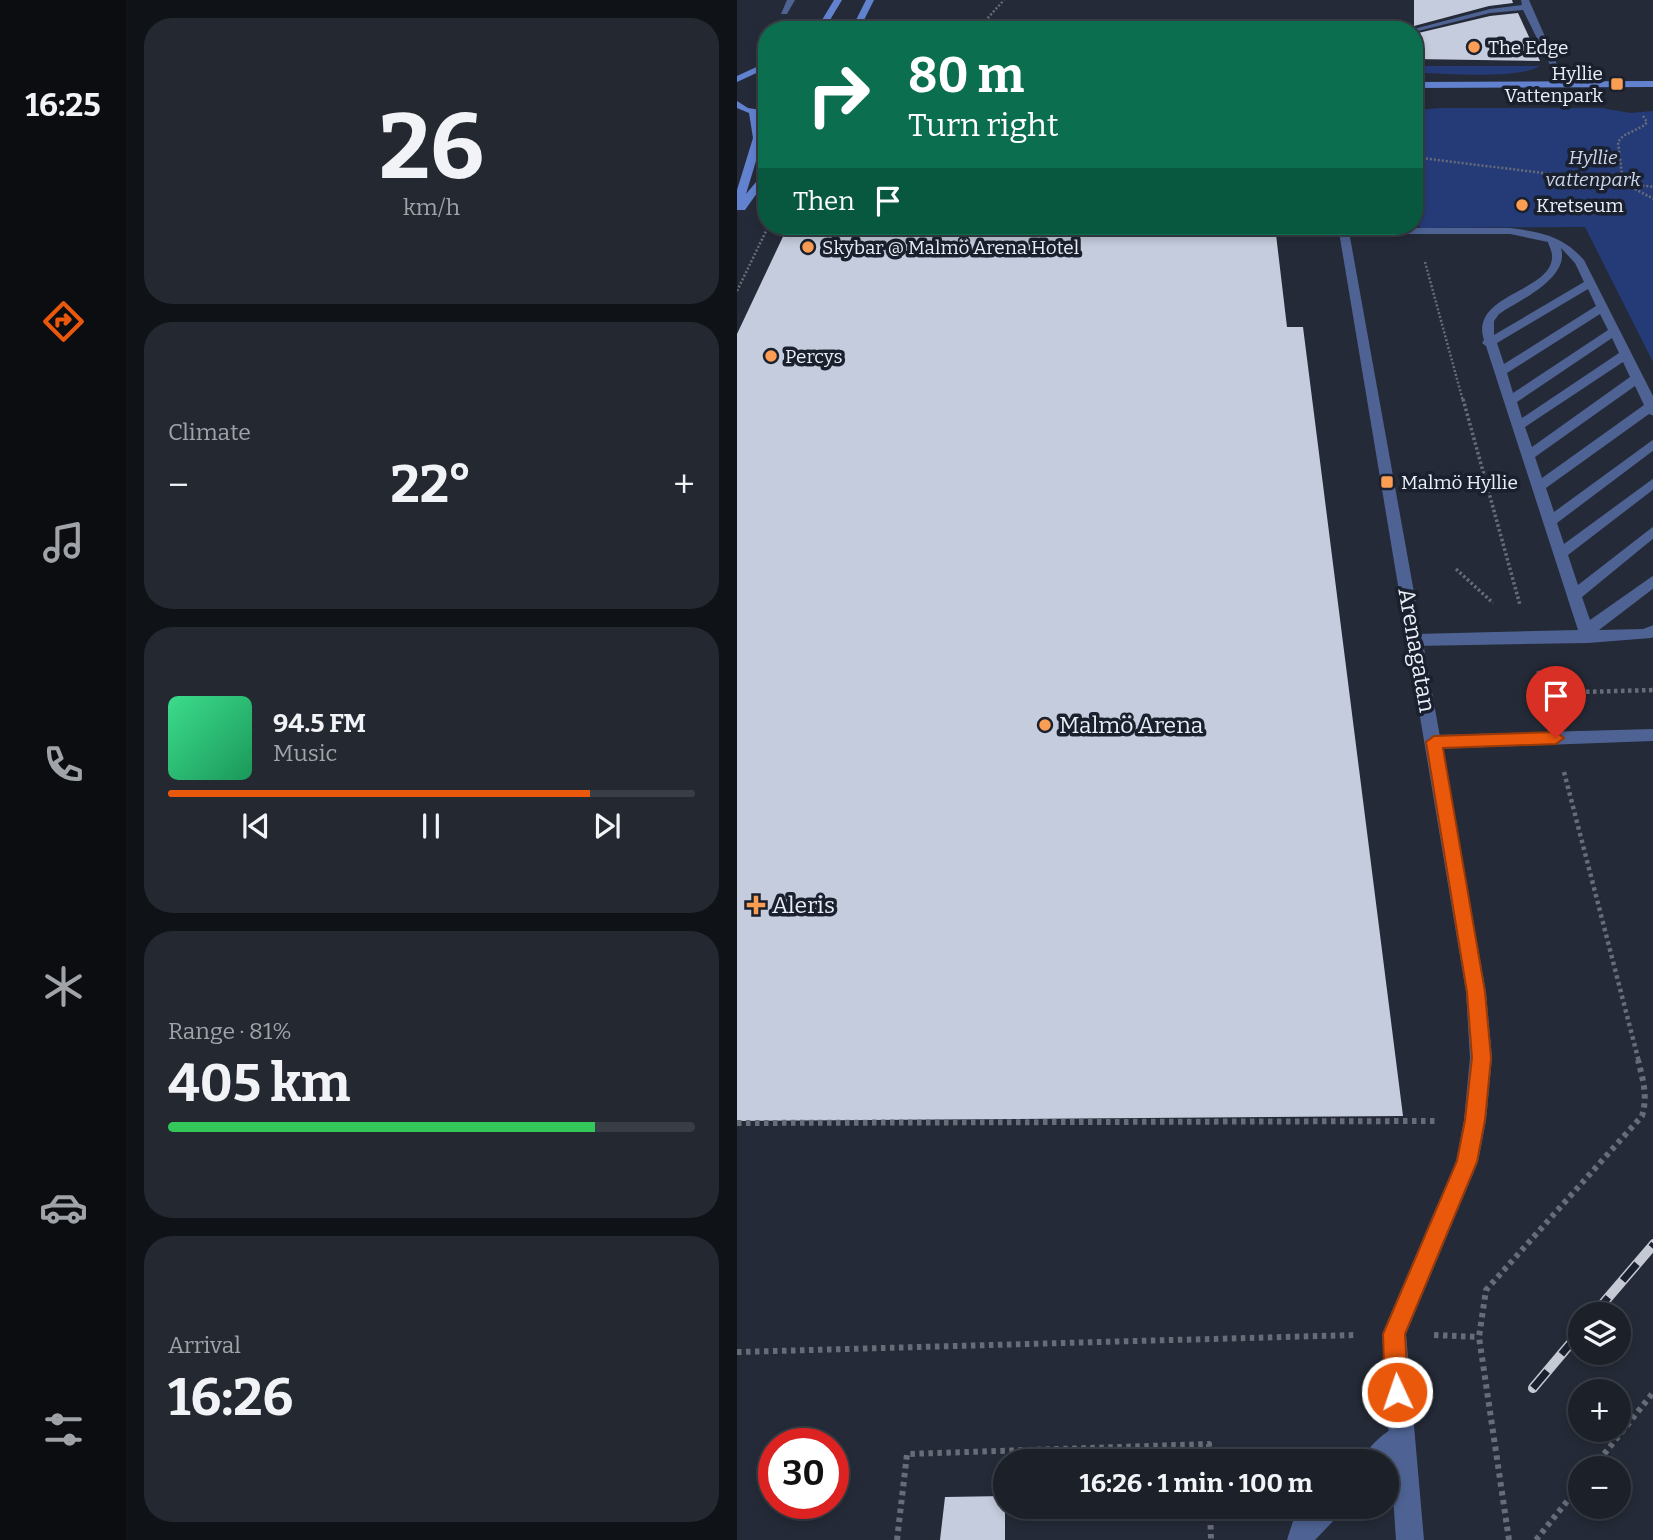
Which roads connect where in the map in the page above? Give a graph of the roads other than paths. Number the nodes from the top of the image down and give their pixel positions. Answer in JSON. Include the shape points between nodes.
{"nodes":[{"id":1,"x":791,"y":0,"type":"edge"},
{"id":2,"x":838,"y":0,"type":"edge"},
{"id":3,"x":870,"y":0,"type":"edge"},
{"id":4,"x":1525,"y":4,"type":"edge"},
{"id":5,"x":784,"y":12,"type":"dead end"},
{"id":6,"x":825,"y":21,"type":"edge"},
{"id":7,"x":860,"y":21,"type":"edge"},
{"id":8,"x":1423,"y":28,"type":"edge"},
{"id":9,"x":758,"y":67,"type":"edge"},
{"id":10,"x":758,"y":68,"type":"edge"},
{"id":11,"x":737,"y":72,"type":"edge"},
{"id":12,"x":737,"y":79,"type":"edge"},
{"id":13,"x":1653,"y":84,"type":"edge"},
{"id":14,"x":1423,"y":85,"type":"edge"},
{"id":15,"x":1564,"y":85,"type":"junction"},
{"id":16,"x":743,"y":108,"type":"edge"},
{"id":17,"x":758,"y":185,"type":"edge"},
{"id":18,"x":737,"y":206,"type":"edge"},
{"id":19,"x":737,"y":214,"type":"edge"},
{"id":20,"x":1423,"y":230,"type":"edge"},
{"id":21,"x":1345,"y":235,"type":"edge"},
{"id":22,"x":1553,"y":240,"type":"junction"},
{"id":23,"x":1590,"y":283,"type":"junction"},
{"id":24,"x":1602,"y":307,"type":"junction"},
{"id":25,"x":1614,"y":331,"type":"junction"},
{"id":26,"x":1488,"y":342,"type":"junction"},
{"id":27,"x":1625,"y":355,"type":"junction"},
{"id":28,"x":1499,"y":373,"type":"junction"},
{"id":29,"x":1637,"y":378,"type":"junction"},
{"id":30,"x":1508,"y":402,"type":"junction"},
{"id":31,"x":1652,"y":409,"type":"edge"},
{"id":32,"x":1517,"y":427,"type":"junction"},
{"id":33,"x":1653,"y":443,"type":"edge"},
{"id":34,"x":1527,"y":457,"type":"junction"},
{"id":35,"x":1653,"y":482,"type":"edge"},
{"id":36,"x":1537,"y":488,"type":"junction"},
{"id":37,"x":1548,"y":522,"type":"junction"},
{"id":38,"x":1653,"y":530,"type":"edge"},
{"id":39,"x":1559,"y":555,"type":"junction"},
{"id":40,"x":1653,"y":580,"type":"edge"},
{"id":41,"x":1573,"y":597,"type":"junction"},
{"id":42,"x":1653,"y":629,"type":"edge"},
{"id":43,"x":1587,"y":635,"type":"junction"},
{"id":44,"x":1415,"y":640,"type":"junction"},
{"id":45,"x":1653,"y":735,"type":"edge"},
{"id":46,"x":1434,"y":742,"type":"junction"},
{"id":47,"x":1400,"y":1438,"type":"junction"},
{"id":48,"x":1388,"y":1449,"type":"edge"},
{"id":49,"x":1316,"y":1519,"type":"edge"},
{"id":50,"x":1301,"y":1540,"type":"edge"},
{"id":51,"x":1410,"y":1540,"type":"edge"}],
"edges":[{"from":1,"to":5,"type":"street"},
{"from":2,"to":6,"type":"street"},
{"from":3,"to":7,"type":"street"},
{"from":4,"to":8,"type":"street"},
{"from":4,"to":15,"type":"street"},
{"from":9,"to":11,"type":"street"},
{"from":10,"to":12,"type":"street"},
{"from":13,"to":15,"type":"street"},
{"from":14,"to":15,"type":"street"},
{"from":16,"to":18,"type":"street","via":[[757,138]]},
{"from":17,"to":19,"type":"street"},
{"from":20,"to":22,"type":"street","via":[[1510,231]]},
{"from":21,"to":44,"type":"street","name":"Arenagatan"},
{"from":22,"to":23,"type":"street","via":[[1580,262]]},
{"from":22,"to":26,"type":"street","via":[[1558,257],[1553,272],[1488,320]]},
{"from":23,"to":24,"type":"street"},
{"from":23,"to":26,"type":"street"},
{"from":24,"to":25,"type":"street"},
{"from":24,"to":28,"type":"street"},
{"from":25,"to":27,"type":"street"},
{"from":25,"to":30,"type":"street"},
{"from":26,"to":28,"type":"street"},
{"from":27,"to":29,"type":"street"},
{"from":27,"to":32,"type":"street"},
{"from":28,"to":30,"type":"street"},
{"from":29,"to":31,"type":"street"},
{"from":29,"to":34,"type":"street"},
{"from":30,"to":32,"type":"street"},
{"from":31,"to":36,"type":"street"},
{"from":32,"to":34,"type":"street"},
{"from":33,"to":37,"type":"street"},
{"from":34,"to":36,"type":"street"},
{"from":35,"to":39,"type":"street"},
{"from":36,"to":37,"type":"street"},
{"from":37,"to":39,"type":"street"},
{"from":38,"to":41,"type":"street"},
{"from":39,"to":41,"type":"street"},
{"from":40,"to":43,"type":"street"},
{"from":41,"to":43,"type":"street"},
{"from":42,"to":43,"type":"street","via":[[1645,634]]},
{"from":43,"to":44,"type":"street"},
{"from":44,"to":46,"type":"street","name":"Arenagatan"},
{"from":45,"to":46,"type":"street"},
{"from":46,"to":47,"type":"street","name":"Arenagatan","via":[[1476,992],[1481,1058],[1467,1162],[1394,1334]]},
{"from":47,"to":48,"type":"street"},
{"from":47,"to":51,"type":"street","name":"Arenagatan"},
{"from":49,"to":50,"type":"street","via":[[1303,1531]]}]}
